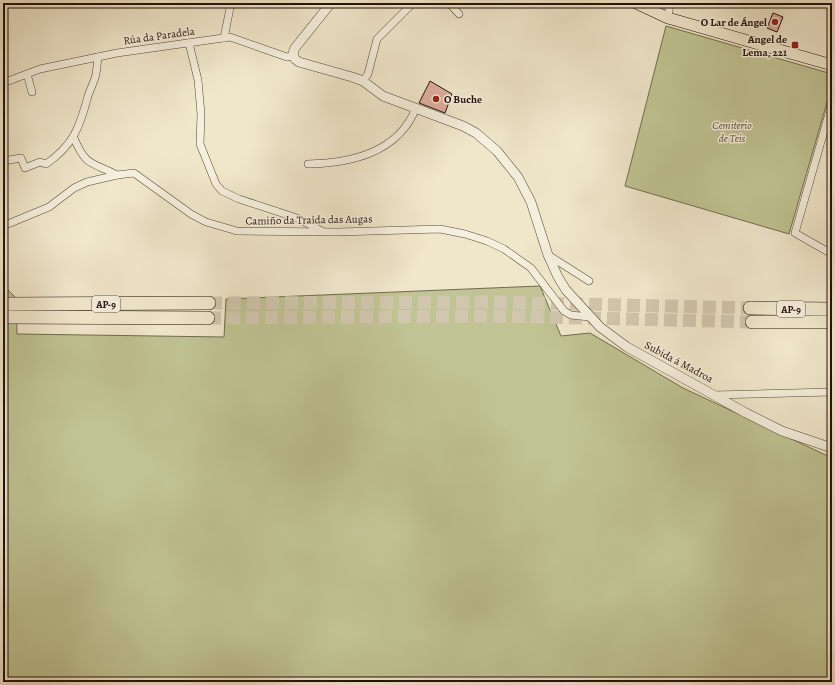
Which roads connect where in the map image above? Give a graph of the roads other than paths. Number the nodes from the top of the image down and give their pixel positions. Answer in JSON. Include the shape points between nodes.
{"nodes":[{"id":1,"x":231,"y":3,"type":"edge"},
{"id":2,"x":331,"y":3,"type":"edge"},
{"id":3,"x":413,"y":3,"type":"edge"},
{"id":4,"x":449,"y":3,"type":"edge"},
{"id":5,"x":636,"y":3,"type":"edge"},
{"id":6,"x":670,"y":3,"type":"edge"},
{"id":7,"x":458,"y":14,"type":"dead end"},
{"id":8,"x":668,"y":18,"type":"junction"},
{"id":9,"x":224,"y":38,"type":"junction"},
{"id":10,"x":189,"y":43,"type":"junction"},
{"id":11,"x":293,"y":56,"type":"junction"},
{"id":12,"x":98,"y":57,"type":"junction"},
{"id":13,"x":832,"y":65,"type":"edge"},
{"id":14,"x":27,"y":74,"type":"junction"},
{"id":15,"x":363,"y":81,"type":"junction"},
{"id":16,"x":3,"y":83,"type":"edge"},
{"id":17,"x":32,"y":92,"type":"dead end"},
{"id":18,"x":832,"y":104,"type":"edge"},
{"id":19,"x":416,"y":108,"type":"junction"},
{"id":20,"x":74,"y":138,"type":"junction"},
{"id":21,"x":3,"y":161,"type":"edge"},
{"id":22,"x":308,"y":164,"type":"dead end"},
{"id":23,"x":117,"y":175,"type":"junction"},
{"id":24,"x":3,"y":226,"type":"edge"},
{"id":25,"x":325,"y":232,"type":"junction"},
{"id":26,"x":832,"y":254,"type":"edge"},
{"id":27,"x":548,"y":255,"type":"junction"},
{"id":28,"x":589,"y":281,"type":"dead end"},
{"id":29,"x":3,"y":304,"type":"edge"},
{"id":30,"x":209,"y":304,"type":"tunnel mouth"},
{"id":31,"x":750,"y":308,"type":"tunnel mouth"},
{"id":32,"x":832,"y":309,"type":"edge"},
{"id":33,"x":589,"y":316,"type":"junction"},
{"id":34,"x":3,"y":317,"type":"edge"},
{"id":35,"x":208,"y":318,"type":"tunnel mouth"},
{"id":36,"x":752,"y":322,"type":"tunnel mouth"},
{"id":37,"x":832,"y":322,"type":"edge"},
{"id":38,"x":832,"y":392,"type":"edge"},
{"id":39,"x":714,"y":395,"type":"junction"},
{"id":40,"x":832,"y":448,"type":"edge"}],
"edges":[{"from":1,"to":9,"type":"street"},
{"from":2,"to":11,"type":"street","via":[[295,48]]},
{"from":3,"to":15,"type":"street","via":[[377,39],[368,74]]},
{"from":4,"to":7,"type":"street"},
{"from":5,"to":8,"type":"highway"},
{"from":6,"to":8,"type":"street"},
{"from":8,"to":13,"type":"highway"},
{"from":9,"to":10,"type":"street","name":"Rúa da Paradela"},
{"from":9,"to":11,"type":"street","name":"Rúa da Paradela","via":[[230,37],[286,58]]},
{"from":10,"to":12,"type":"street","name":"Rúa da Paradela"},
{"from":10,"to":25,"type":"street","via":[[198,80],[200,144],[216,184],[222,191],[239,199],[297,218]]},
{"from":11,"to":15,"type":"street","name":"Subida á Madroa","via":[[299,62]]},
{"from":12,"to":14,"type":"street","name":"Rúa da Paradela"},
{"from":12,"to":20,"type":"street","via":[[96,77]]},
{"from":14,"to":16,"type":"street","name":"Rúa da Paradela"},
{"from":14,"to":17,"type":"street"},
{"from":15,"to":19,"type":"street","name":"Subida á Madroa","via":[[383,96]]},
{"from":18,"to":26,"type":"street","via":[[795,233]]},
{"from":19,"to":22,"type":"street","via":[[408,123],[381,149],[349,161]]},
{"from":19,"to":27,"type":"street","name":"Subida á Madroa","via":[[463,126],[476,133],[497,151],[518,177],[531,202]]},
{"from":20,"to":21,"type":"street","via":[[57,157],[46,164],[40,162],[25,168],[21,158]]},
{"from":20,"to":23,"type":"street","via":[[85,160],[99,169]]},
{"from":23,"to":24,"type":"street","name":"Camiño da Traída das Augas","via":[[86,182],[49,207]]},
{"from":23,"to":25,"type":"street","name":"Camiño da Traída das Augas","via":[[128,173],[139,176],[191,214],[237,232]]},
{"from":25,"to":33,"type":"street","name":"Camiño da Traída das Augas","via":[[440,230],[487,241],[504,249],[531,268],[564,311],[571,315]]},
{"from":27,"to":28,"type":"street"},
{"from":27,"to":33,"type":"street","name":"Subida á Madroa","via":[[566,290]]},
{"from":29,"to":30,"type":"highway","number":"AP-9"},
{"from":31,"to":32,"type":"highway","number":"AP-9"},
{"from":33,"to":39,"type":"street","name":"Subida á Madroa","via":[[627,347]]},
{"from":34,"to":35,"type":"highway","number":"AP-9"},
{"from":36,"to":37,"type":"highway","number":"AP-9"},
{"from":38,"to":39,"type":"street"},
{"from":39,"to":40,"type":"street","name":"Subida á Madroa","via":[[771,426]]}]}
